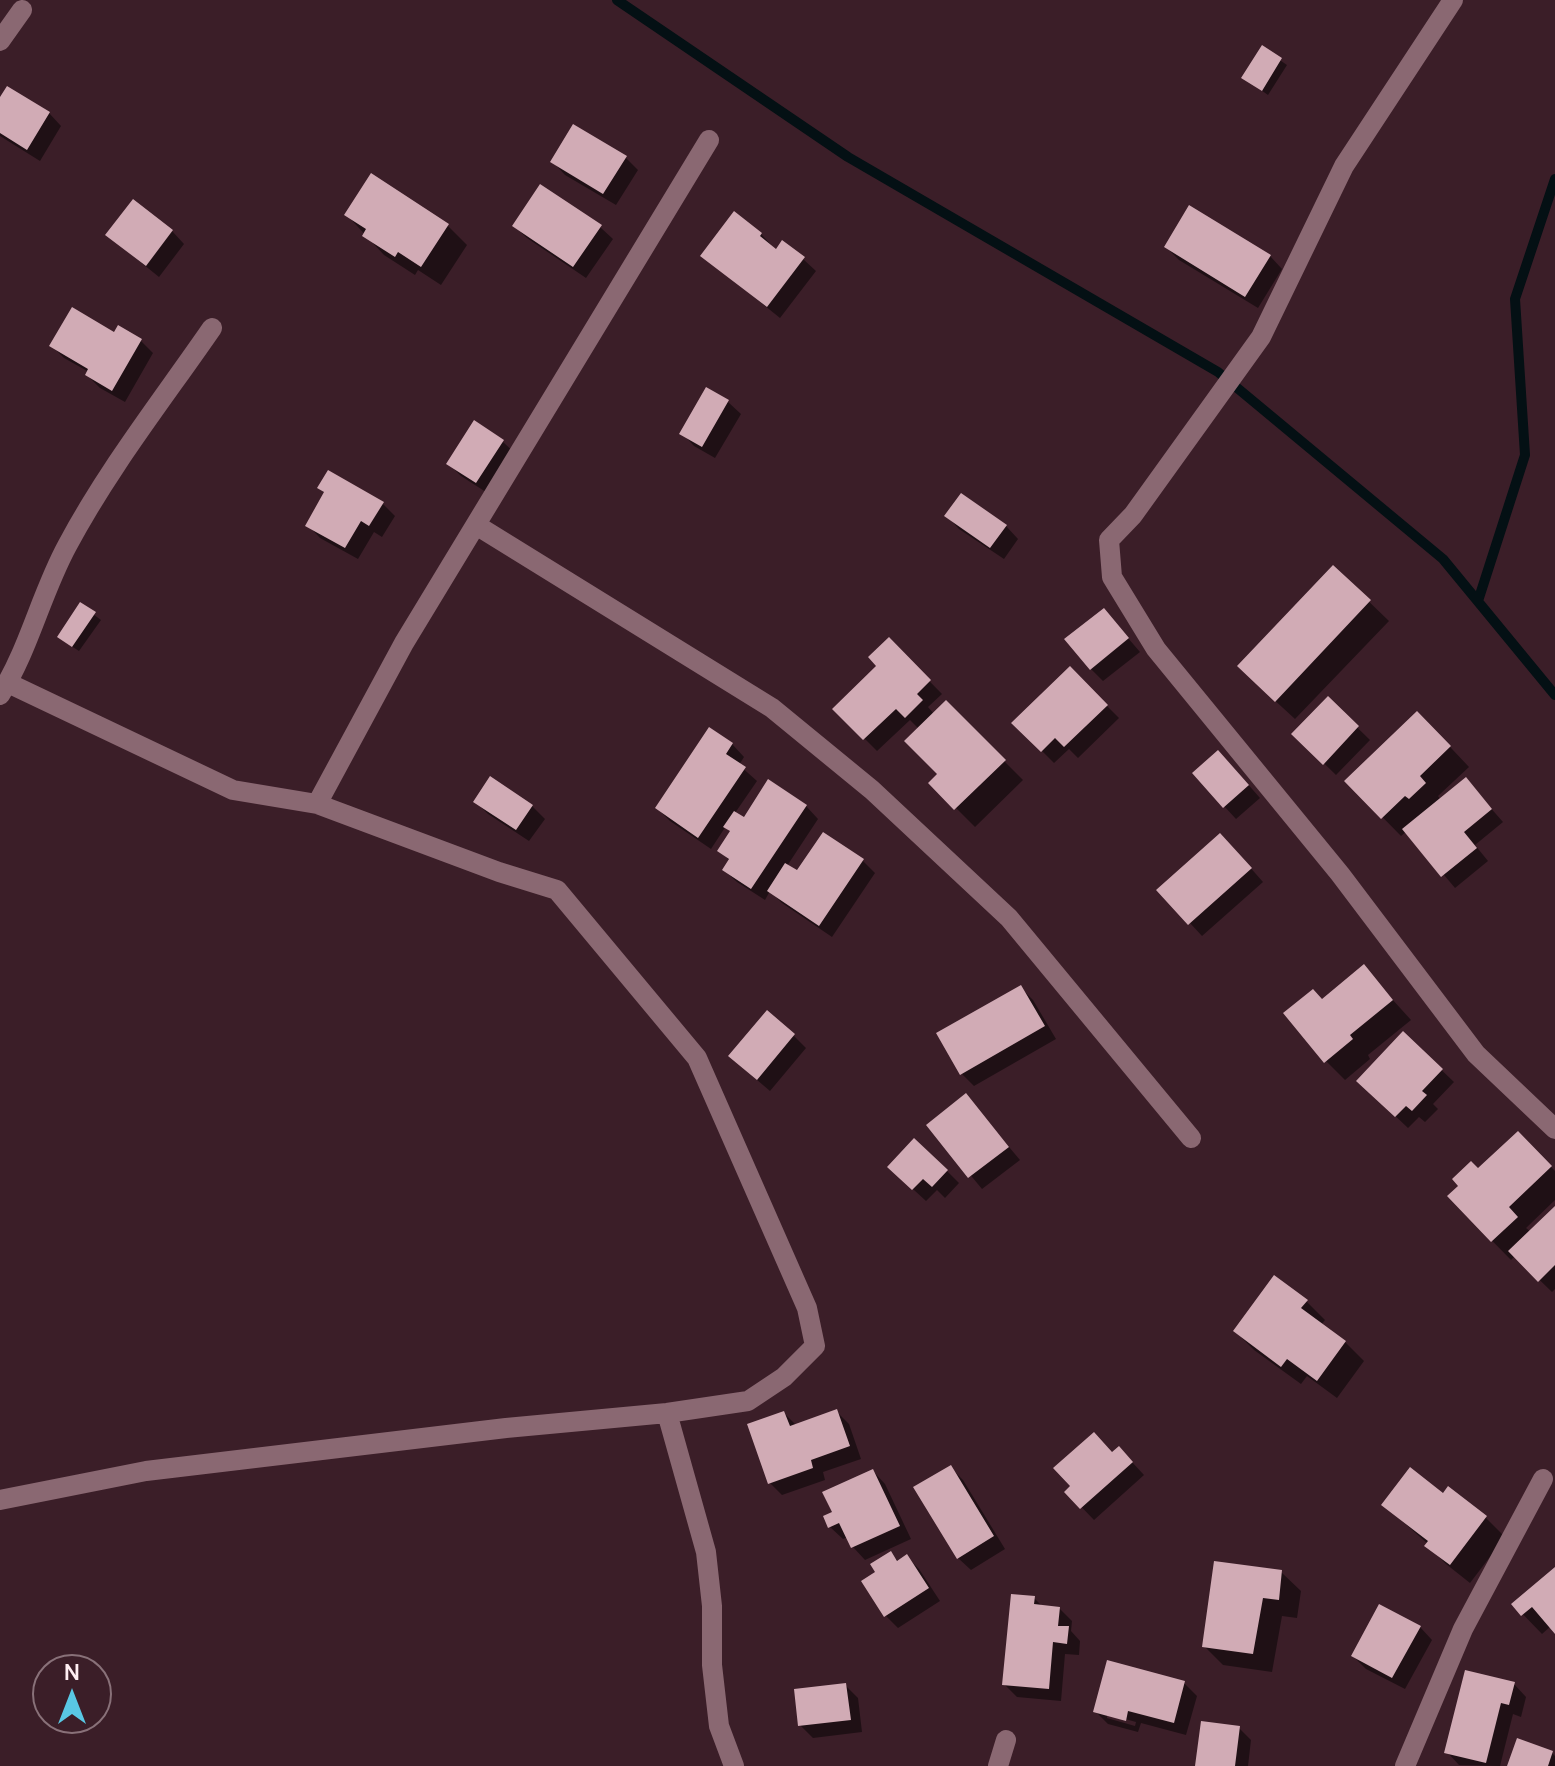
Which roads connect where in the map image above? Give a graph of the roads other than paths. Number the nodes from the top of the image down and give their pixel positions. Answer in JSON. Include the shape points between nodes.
{"nodes":[{"id":1,"x":1453,"y":0,"type":"edge"},
{"id":2,"x":22,"y":10,"type":"dead end"},
{"id":3,"x":0,"y":41,"type":"edge"},
{"id":4,"x":709,"y":140,"type":"dead end"},
{"id":5,"x":212,"y":328,"type":"dead end"},
{"id":6,"x":476,"y":525,"type":"junction"},
{"id":7,"x":4,"y":689,"type":"edge"},
{"id":8,"x":317,"y":804,"type":"junction"},
{"id":9,"x":1555,"y":1129,"type":"edge"},
{"id":10,"x":1191,"y":1138,"type":"dead end"},
{"id":11,"x":667,"y":1413,"type":"junction"},
{"id":12,"x":1543,"y":1479,"type":"dead end"},
{"id":13,"x":0,"y":1500,"type":"edge"},
{"id":14,"x":1006,"y":1740,"type":"dead end"},
{"id":15,"x":734,"y":1766,"type":"edge"},
{"id":16,"x":998,"y":1766,"type":"edge"},
{"id":17,"x":1405,"y":1766,"type":"edge"}],
"edges":[{"from":1,"to":9,"type":"street","via":[[1344,166],[1261,337],[1133,515],[1109,540],[1112,577],[1156,649],[1340,874],[1476,1054]]},
{"from":2,"to":3,"type":"street"},
{"from":4,"to":6,"type":"street"},
{"from":5,"to":7,"type":"street","via":[[85,512]]},
{"from":6,"to":8,"type":"street","via":[[404,643]]},
{"from":6,"to":10,"type":"street","via":[[772,708],[872,790],[1009,918]]},
{"from":7,"to":8,"type":"street","via":[[233,790]]},
{"from":8,"to":11,"type":"street","via":[[557,890],[697,1058],[807,1308],[815,1346],[784,1377],[748,1401]]},
{"from":11,"to":13,"type":"street","via":[[146,1471]]},
{"from":11,"to":15,"type":"street","via":[[706,1552],[719,1726]]},
{"from":12,"to":17,"type":"street","via":[[1463,1629]]},
{"from":14,"to":16,"type":"street"}]}
